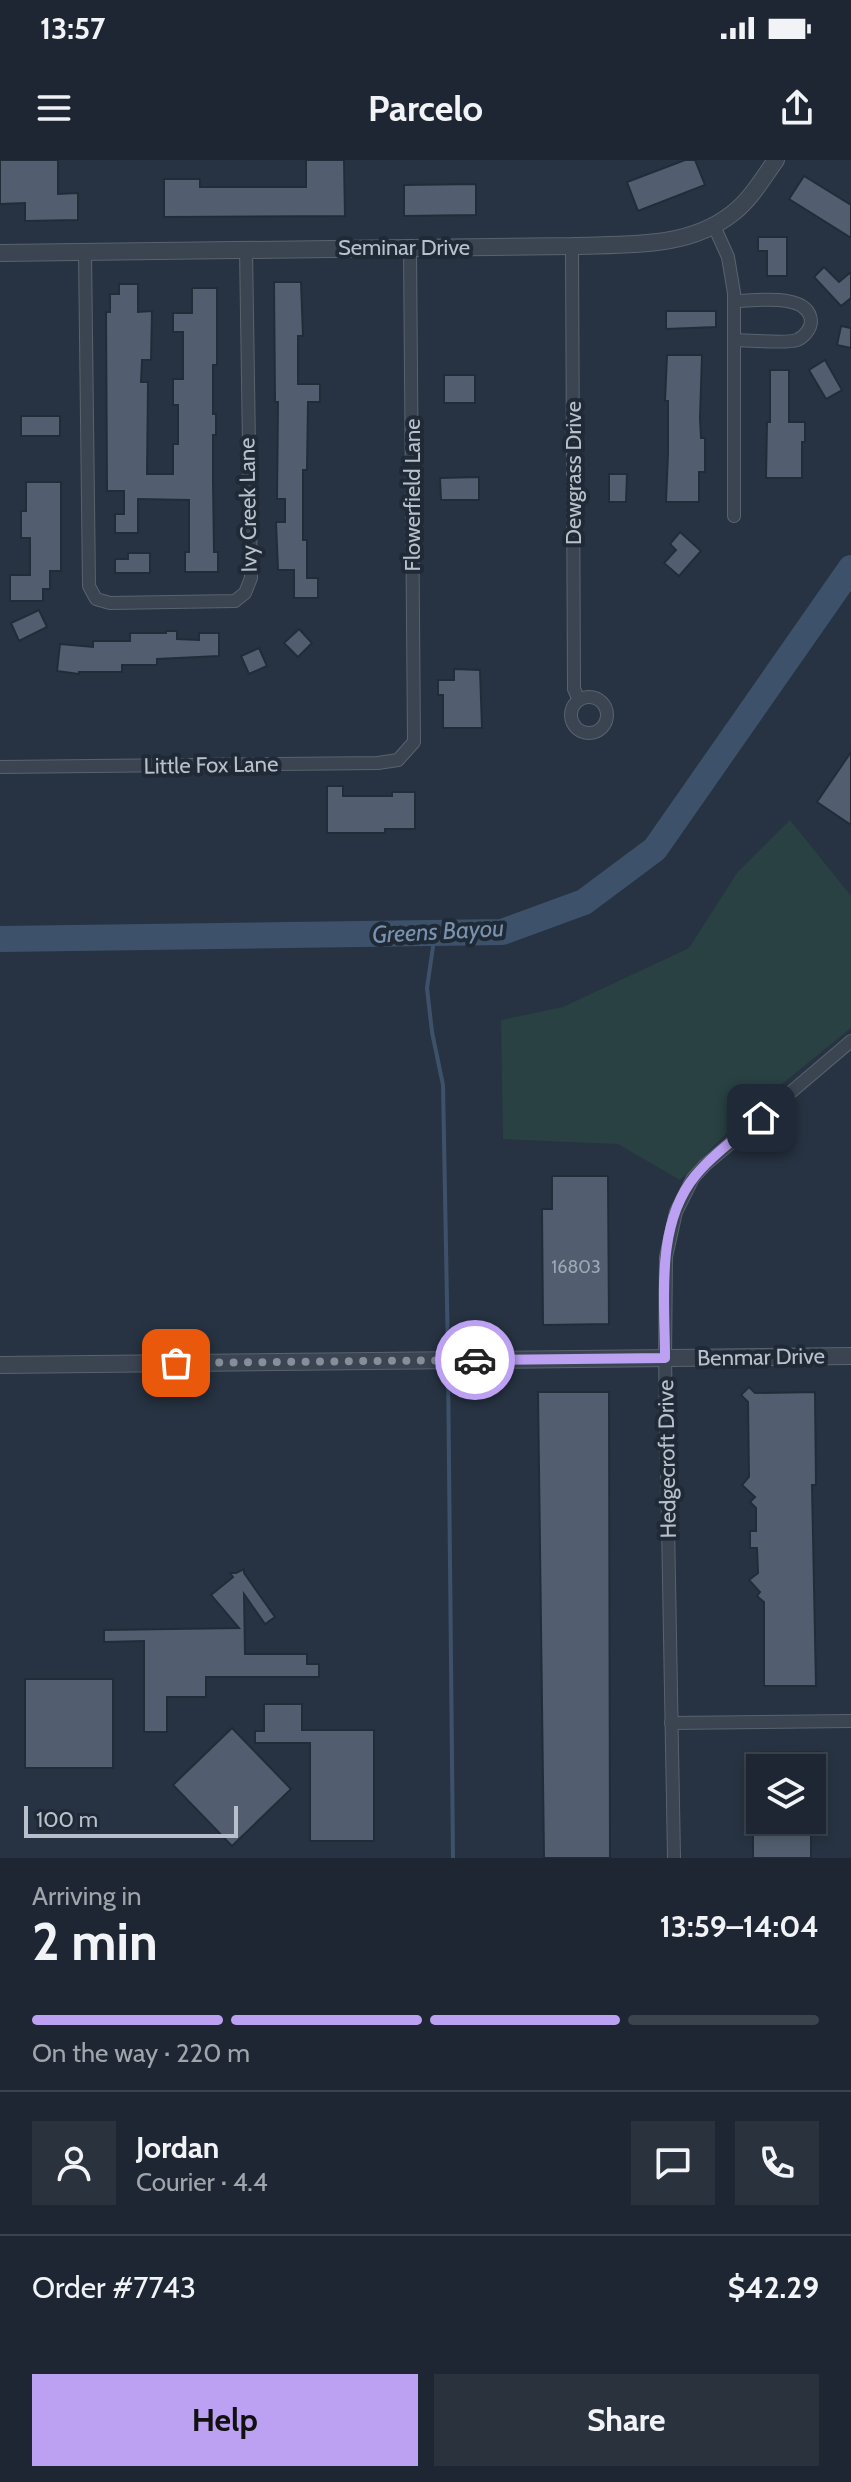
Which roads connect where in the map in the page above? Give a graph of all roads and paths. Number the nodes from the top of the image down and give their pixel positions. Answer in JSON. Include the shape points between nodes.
{"nodes":[{"id":1,"x":776,"y":160,"type":"edge"},
{"id":2,"x":714,"y":226,"type":"junction"},
{"id":3,"x":572,"y":246,"type":"junction"},
{"id":4,"x":410,"y":248,"type":"junction"},
{"id":5,"x":246,"y":249,"type":"junction"},
{"id":6,"x":85,"y":252,"type":"junction"},
{"id":7,"x":0,"y":253,"type":"edge"},
{"id":8,"x":734,"y":301,"type":"junction"},
{"id":9,"x":734,"y":340,"type":"junction"},
{"id":10,"x":734,"y":516,"type":"dead end"},
{"id":11,"x":579,"y":700,"type":"dead end"},
{"id":12,"x":414,"y":742,"type":"joint"},
{"id":13,"x":0,"y":767,"type":"edge"},
{"id":14,"x":851,"y":1041,"type":"edge"},
{"id":15,"x":851,"y":1356,"type":"edge"},
{"id":16,"x":665,"y":1358,"type":"junction"},
{"id":17,"x":0,"y":1365,"type":"edge"},
{"id":18,"x":851,"y":1721,"type":"edge"},
{"id":19,"x":671,"y":1723,"type":"junction"},
{"id":20,"x":674,"y":1858,"type":"edge"}],
"edges":[{"from":1,"to":2,"type":"street","name":"Seminar Drive","via":[[754,191]]},
{"from":2,"to":3,"type":"street","name":"Seminar Drive","via":[[696,235],[654,242]]},
{"from":2,"to":8,"type":"street","via":[[728,257]]},
{"from":3,"to":4,"type":"street","name":"Seminar Drive"},
{"from":3,"to":11,"type":"street","name":"Dewgrass Drive","via":[[574,689]]},
{"from":4,"to":5,"type":"street","name":"Seminar Drive"},
{"from":4,"to":12,"type":"street","name":"Flowerfield Lane"},
{"from":5,"to":6,"type":"street","name":"Seminar Drive"},
{"from":5,"to":6,"type":"street","name":"Ivy Creek Lane","via":[[251,578],[235,601],[110,603],[96,599],[89,586]]},
{"from":6,"to":7,"type":"street","name":"Seminar Drive"},
{"from":8,"to":9,"type":"street"},
{"from":8,"to":9,"type":"street","via":[[793,301],[806,308],[811,319],[807,333],[795,341]]},
{"from":9,"to":10,"type":"street"},
{"from":12,"to":13,"type":"street","name":"Little Fox Lane","via":[[398,760],[378,763]]},
{"from":14,"to":16,"type":"street","name":"Hedgecroft Drive","via":[[693,1178],[676,1212],[666,1257]]},
{"from":15,"to":16,"type":"street","name":"Benmar Drive"},
{"from":16,"to":17,"type":"street","name":"Benmar Drive"},
{"from":16,"to":19,"type":"street","name":"Hedgecroft Drive"},
{"from":18,"to":19,"type":"street"},
{"from":19,"to":20,"type":"street","name":"Hedgecroft Drive"}]}
